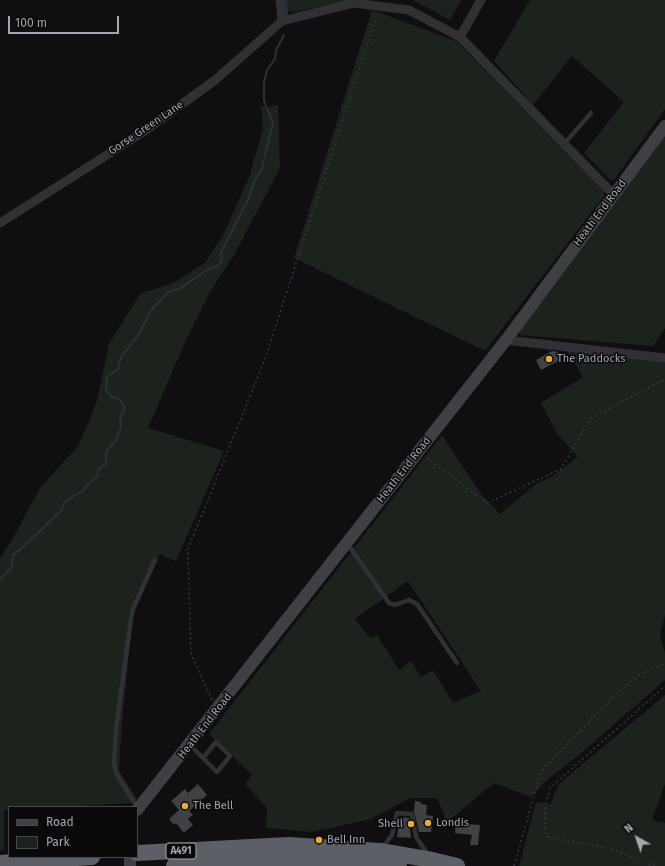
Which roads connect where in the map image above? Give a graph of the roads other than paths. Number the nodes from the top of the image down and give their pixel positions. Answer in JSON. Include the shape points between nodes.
{"nodes":[{"id":1,"x":280,"y":0,"type":"edge"},
{"id":2,"x":481,"y":0,"type":"edge"},
{"id":3,"x":282,"y":21,"type":"junction"},
{"id":4,"x":460,"y":37,"type":"junction"},
{"id":5,"x":591,"y":113,"type":"dead end"},
{"id":6,"x":665,"y":126,"type":"edge"},
{"id":7,"x":564,"y":144,"type":"junction"},
{"id":8,"x":614,"y":195,"type":"junction"},
{"id":9,"x":0,"y":223,"type":"edge"},
{"id":10,"x":506,"y":340,"type":"junction"},
{"id":11,"x":665,"y":358,"type":"edge"},
{"id":12,"x":347,"y":543,"type":"junction"},
{"id":13,"x":155,"y":560,"type":"dead end"},
{"id":14,"x":457,"y":663,"type":"dead end"},
{"id":15,"x":190,"y":745,"type":"junction"},
{"id":16,"x":203,"y":758,"type":"junction"},
{"id":17,"x":136,"y":806,"type":"edge"},
{"id":18,"x":138,"y":809,"type":"edge"},
{"id":19,"x":380,"y":851,"type":"junction"},
{"id":20,"x":138,"y":853,"type":"edge"},
{"id":21,"x":72,"y":858,"type":"edge"},
{"id":22,"x":136,"y":858,"type":"edge"},
{"id":23,"x":432,"y":860,"type":"junction"},
{"id":24,"x":223,"y":862,"type":"junction"},
{"id":25,"x":0,"y":863,"type":"edge"},
{"id":26,"x":174,"y":866,"type":"edge"},
{"id":27,"x":398,"y":866,"type":"edge"},
{"id":28,"x":457,"y":866,"type":"edge"}],
"edges":[{"from":1,"to":3,"type":"street"},
{"from":2,"to":4,"type":"street"},
{"from":3,"to":4,"type":"street","via":[[354,4],[379,6],[409,10]]},
{"from":3,"to":9,"type":"street","name":"Gorse Green Lane","via":[[214,81],[143,132]]},
{"from":4,"to":7,"type":"street"},
{"from":5,"to":7,"type":"lane"},
{"from":6,"to":8,"type":"street","name":"Heath End Road"},
{"from":7,"to":8,"type":"street"},
{"from":8,"to":10,"type":"street","name":"Heath End Road"},
{"from":10,"to":11,"type":"street"},
{"from":10,"to":12,"type":"street","name":"Heath End Road"},
{"from":12,"to":14,"type":"lane","via":[[392,605],[409,600],[417,604]]},
{"from":12,"to":15,"type":"street","name":"Heath End Road"},
{"from":13,"to":17,"type":"lane","via":[[130,618],[116,729],[116,773]]},
{"from":15,"to":16,"type":"lane"},
{"from":15,"to":18,"type":"street","name":"Heath End Road"},
{"from":16,"to":16,"type":"lane","via":[[217,772],[230,756],[216,742]]},
{"from":19,"to":20,"type":"highway","number":"A491","via":[[289,845]]},
{"from":19,"to":23,"type":"highway","number":"A491"},
{"from":19,"to":23,"type":"lane","via":[[392,835],[397,813],[412,814],[416,837]]},
{"from":21,"to":25,"type":"highway"},
{"from":22,"to":24,"type":"street","via":[[141,861],[205,857]]},
{"from":23,"to":28,"type":"highway","number":"A491"},
{"from":24,"to":26,"type":"highway","number":"A491"},
{"from":24,"to":27,"type":"highway","number":"A491","via":[[285,858]]}]}
